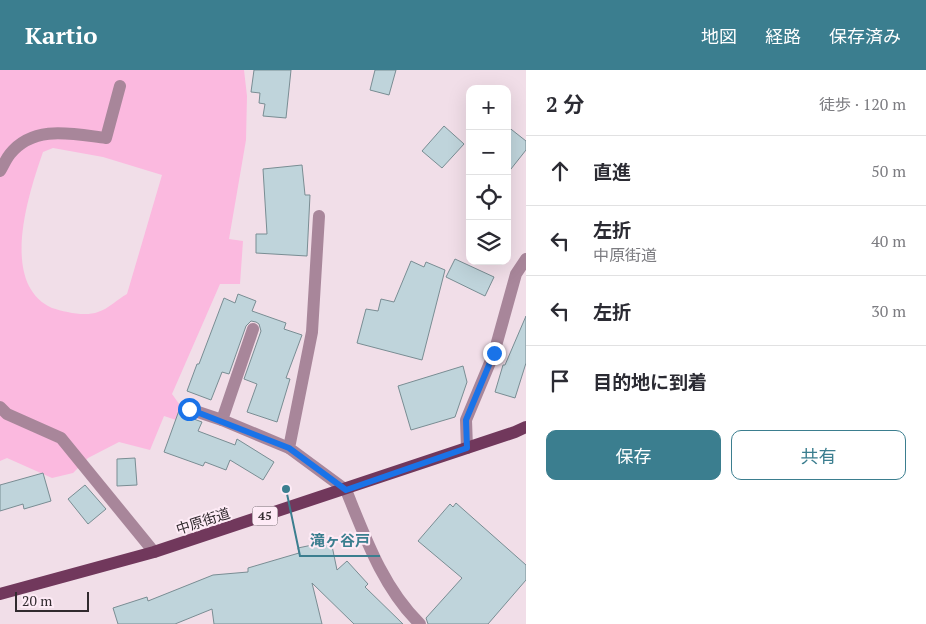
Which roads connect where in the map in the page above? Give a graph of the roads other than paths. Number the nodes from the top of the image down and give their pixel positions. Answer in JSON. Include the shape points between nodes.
{"nodes":[{"id":1,"x":120,"y":86,"type":"dead end"},
{"id":2,"x":0,"y":171,"type":"edge"},
{"id":3,"x":319,"y":216,"type":"dead end"},
{"id":4,"x":526,"y":259,"type":"edge"},
{"id":5,"x":253,"y":329,"type":"dead end"},
{"id":6,"x":0,"y":407,"type":"edge"},
{"id":7,"x":189,"y":409,"type":"dead end"},
{"id":8,"x":222,"y":420,"type":"junction"},
{"id":9,"x":526,"y":427,"type":"edge"},
{"id":10,"x":289,"y":448,"type":"junction"},
{"id":11,"x":467,"y":448,"type":"junction"},
{"id":12,"x":346,"y":490,"type":"junction"},
{"id":13,"x":154,"y":552,"type":"junction"},
{"id":14,"x":1,"y":592,"type":"edge"},
{"id":15,"x":420,"y":624,"type":"edge"}],
"edges":[{"from":1,"to":2,"type":"street","via":[[106,138],[49,132],[26,140],[10,154]]},
{"from":3,"to":10,"type":"street","via":[[312,332]]},
{"from":4,"to":11,"type":"street","via":[[516,274],[494,353],[466,420]]},
{"from":5,"to":8,"type":"street"},
{"from":6,"to":13,"type":"street","via":[[7,414],[61,438]]},
{"from":7,"to":8,"type":"street"},
{"from":8,"to":10,"type":"street"},
{"from":9,"to":11,"type":"main road","name":"中原街道","number":"45"},
{"from":10,"to":12,"type":"street"},
{"from":11,"to":12,"type":"main road","name":"中原街道","number":"45"},
{"from":12,"to":13,"type":"main road","name":"中原街道","number":"45"},
{"from":12,"to":15,"type":"street","via":[[370,551],[406,610]]},
{"from":13,"to":14,"type":"main road","name":"中原街道","number":"45"}]}
